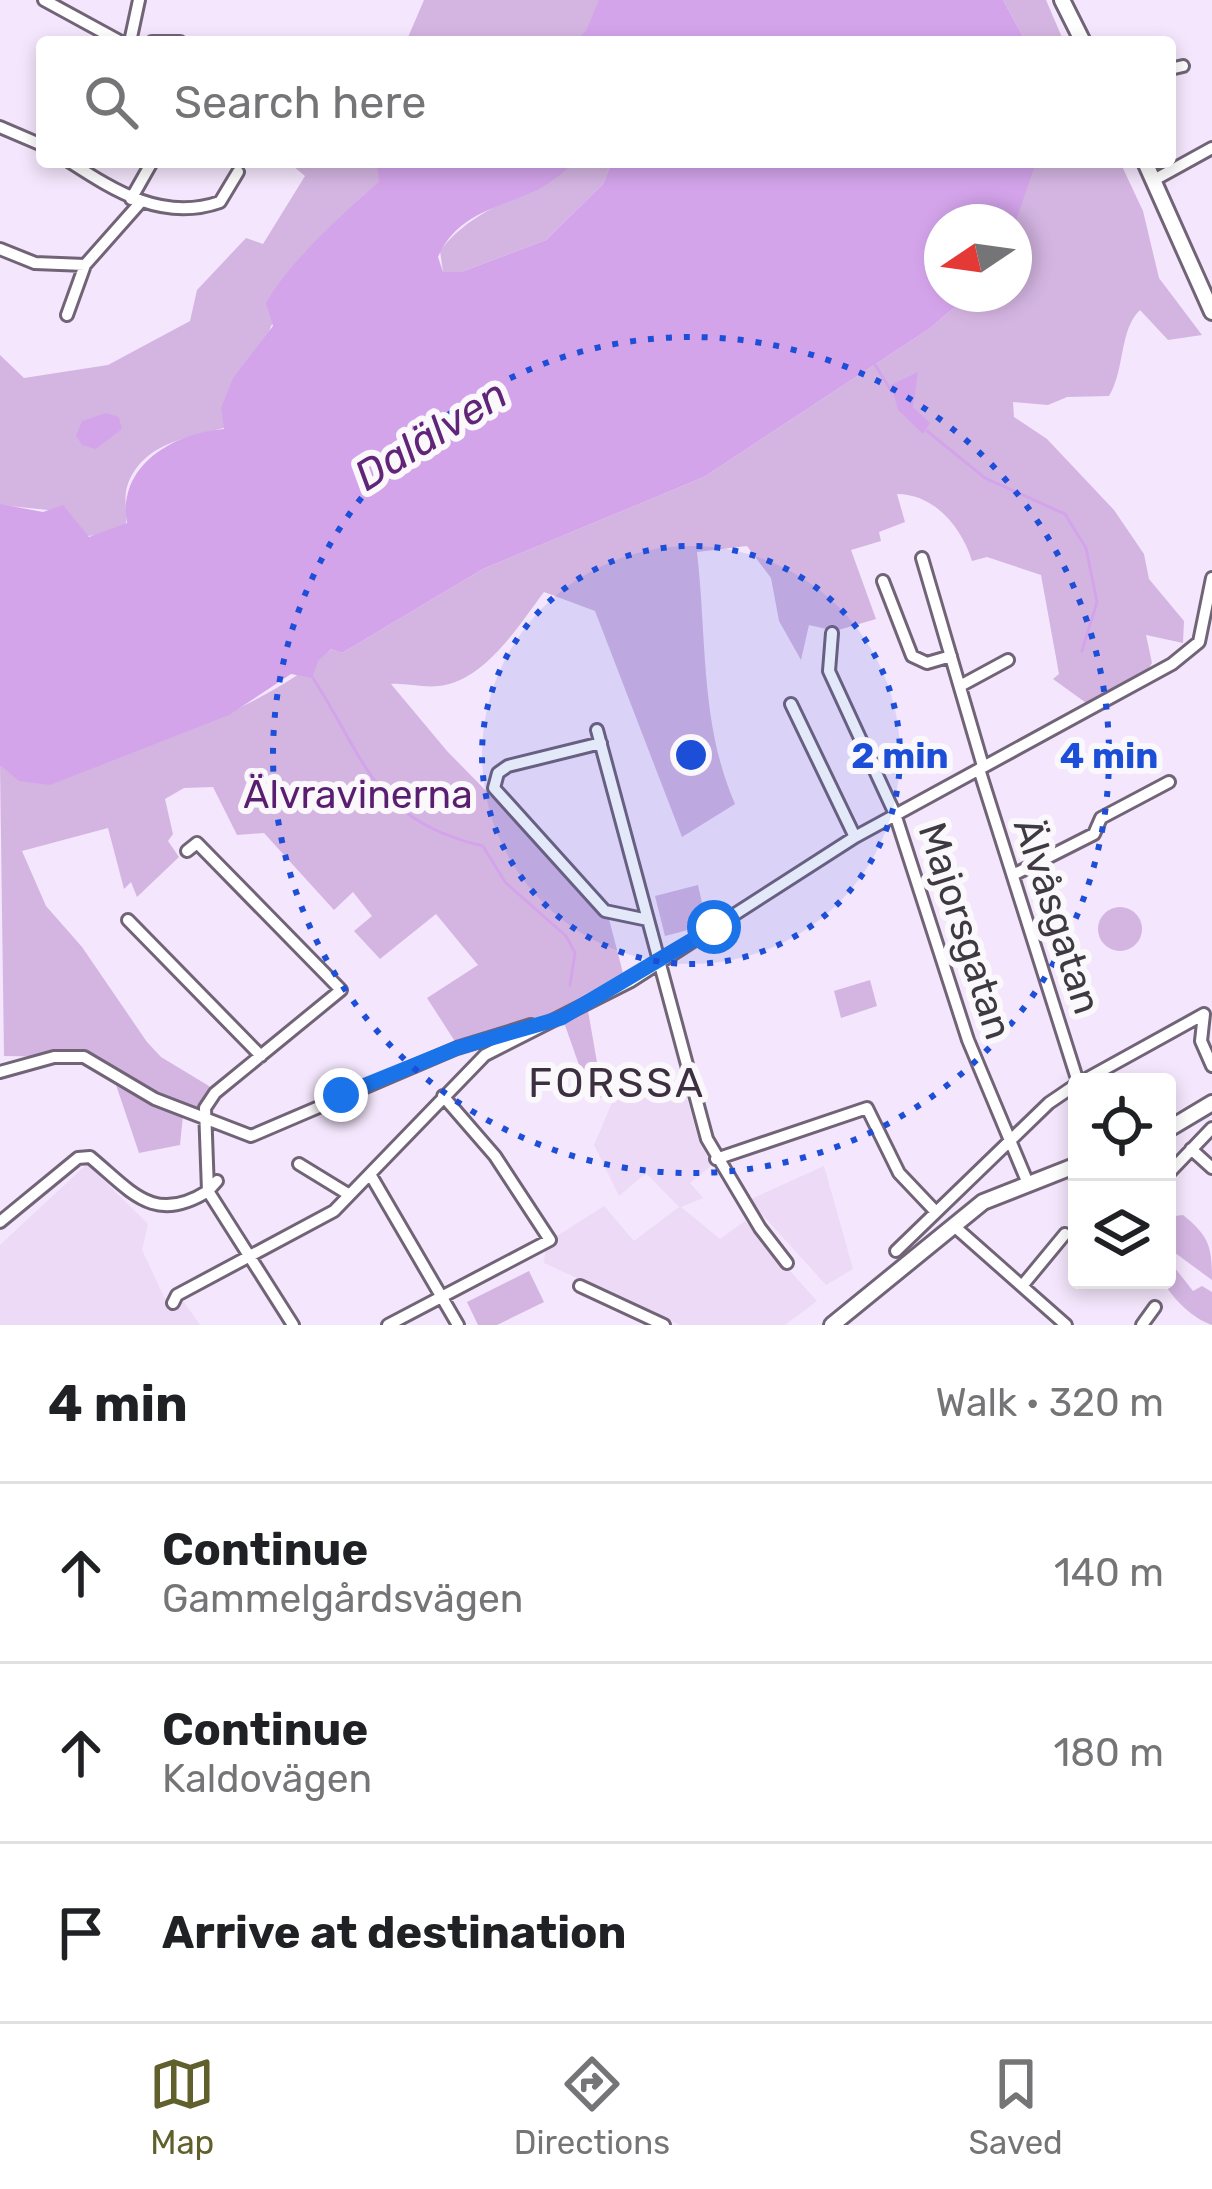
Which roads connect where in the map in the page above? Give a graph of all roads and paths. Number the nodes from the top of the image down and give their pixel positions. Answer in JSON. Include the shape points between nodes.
{"nodes":[{"id":1,"x":44,"y":0,"type":"edge"},
{"id":2,"x":139,"y":0,"type":"edge"},
{"id":3,"x":1062,"y":0,"type":"edge"},
{"id":4,"x":64,"y":5,"type":"edge"},
{"id":5,"x":112,"y":36,"type":"edge"},
{"id":6,"x":131,"y":36,"type":"edge"},
{"id":7,"x":1081,"y":36,"type":"edge"},
{"id":8,"x":0,"y":127,"type":"edge"},
{"id":9,"x":36,"y":142,"type":"edge"},
{"id":10,"x":1212,"y":148,"type":"edge"},
{"id":11,"x":80,"y":168,"type":"edge"},
{"id":12,"x":149,"y":168,"type":"edge"},
{"id":13,"x":1148,"y":168,"type":"edge"},
{"id":14,"x":1176,"y":168,"type":"edge"},
{"id":15,"x":1176,"y":168,"type":"edge"},
{"id":16,"x":238,"y":172,"type":"dead end"},
{"id":17,"x":1154,"y":180,"type":"junction"},
{"id":18,"x":135,"y":201,"type":"junction"},
{"id":19,"x":0,"y":249,"type":"edge"},
{"id":20,"x":85,"y":265,"type":"junction"},
{"id":21,"x":1212,"y":312,"type":"edge"},
{"id":22,"x":67,"y":315,"type":"dead end"},
{"id":23,"x":922,"y":558,"type":"dead end"},
{"id":24,"x":1212,"y":578,"type":"edge"},
{"id":25,"x":883,"y":580,"type":"dead end"},
{"id":26,"x":832,"y":633,"type":"dead end"},
{"id":27,"x":1199,"y":642,"type":"junction"},
{"id":28,"x":1212,"y":653,"type":"edge"},
{"id":29,"x":951,"y":656,"type":"junction"},
{"id":30,"x":1008,"y":660,"type":"dead end"},
{"id":31,"x":960,"y":686,"type":"junction"},
{"id":32,"x":791,"y":704,"type":"dead end"},
{"id":33,"x":981,"y":768,"type":"junction"},
{"id":34,"x":1169,"y":782,"type":"dead end"},
{"id":35,"x":895,"y":814,"type":"junction"},
{"id":36,"x":855,"y":836,"type":"junction"},
{"id":37,"x":187,"y":851,"type":"dead end"},
{"id":38,"x":1013,"y":874,"type":"junction"},
{"id":39,"x":128,"y":920,"type":"dead end"},
{"id":40,"x":648,"y":920,"type":"junction"},
{"id":41,"x":660,"y":964,"type":"junction"},
{"id":42,"x":561,"y":1018,"type":"junction"},
{"id":43,"x":261,"y":1056,"type":"junction"},
{"id":44,"x":1212,"y":1066,"type":"edge"},
{"id":45,"x":0,"y":1072,"type":"edge"},
{"id":46,"x":1076,"y":1073,"type":"edge"},
{"id":47,"x":1097,"y":1073,"type":"edge"},
{"id":48,"x":1068,"y":1092,"type":"edge"},
{"id":49,"x":443,"y":1096,"type":"junction"},
{"id":50,"x":1212,"y":1103,"type":"edge"},
{"id":51,"x":205,"y":1118,"type":"junction"},
{"id":52,"x":1176,"y":1125,"type":"edge"},
{"id":53,"x":1212,"y":1128,"type":"edge"},
{"id":54,"x":250,"y":1136,"type":"junction"},
{"id":55,"x":1012,"y":1137,"type":"junction"},
{"id":56,"x":268,"y":1146,"type":"dead end"},
{"id":57,"x":1191,"y":1149,"type":"junction"},
{"id":58,"x":716,"y":1159,"type":"junction"},
{"id":59,"x":299,"y":1164,"type":"dead end"},
{"id":60,"x":1176,"y":1165,"type":"edge"},
{"id":61,"x":1068,"y":1168,"type":"edge"},
{"id":62,"x":1212,"y":1168,"type":"edge"},
{"id":63,"x":370,"y":1174,"type":"junction"},
{"id":64,"x":1027,"y":1181,"type":"junction"},
{"id":65,"x":212,"y":1186,"type":"junction"},
{"id":66,"x":348,"y":1195,"type":"junction"},
{"id":67,"x":935,"y":1211,"type":"junction"},
{"id":68,"x":0,"y":1222,"type":"edge"},
{"id":69,"x":954,"y":1226,"type":"junction"},
{"id":70,"x":1064,"y":1234,"type":"dead end"},
{"id":71,"x":896,"y":1251,"type":"dead end"},
{"id":72,"x":249,"y":1256,"type":"junction"},
{"id":73,"x":787,"y":1263,"type":"dead end"},
{"id":74,"x":580,"y":1286,"type":"dead end"},
{"id":75,"x":1022,"y":1286,"type":"junction"},
{"id":76,"x":442,"y":1298,"type":"junction"},
{"id":77,"x":172,"y":1304,"type":"dead end"},
{"id":78,"x":1155,"y":1306,"type":"dead end"},
{"id":79,"x":1060,"y":1323,"type":"edge"},
{"id":80,"x":292,"y":1325,"type":"edge"},
{"id":81,"x":388,"y":1325,"type":"edge"},
{"id":82,"x":458,"y":1325,"type":"edge"},
{"id":83,"x":664,"y":1325,"type":"edge"},
{"id":84,"x":832,"y":1325,"type":"edge"},
{"id":85,"x":1142,"y":1325,"type":"edge"}],
"edges":[{"from":1,"to":4,"type":"street"},
{"from":2,"to":6,"type":"street"},
{"from":3,"to":7,"type":"street"},
{"from":4,"to":5,"type":"street"},
{"from":8,"to":9,"type":"street"},
{"from":10,"to":14,"type":"street"},
{"from":11,"to":18,"type":"street"},
{"from":12,"to":18,"type":"street"},
{"from":13,"to":17,"type":"street"},
{"from":15,"to":17,"type":"street"},
{"from":16,"to":18,"type":"street","via":[[212,205]]},
{"from":17,"to":21,"type":"street"},
{"from":18,"to":20,"type":"street"},
{"from":19,"to":20,"type":"street","via":[[35,263]]},
{"from":20,"to":22,"type":"street"},
{"from":23,"to":29,"type":"street","name":"Älvåsgatan"},
{"from":24,"to":27,"type":"street"},
{"from":25,"to":29,"type":"street","via":[[912,656],[927,663]]},
{"from":26,"to":35,"type":"street","name":"Majorsgatan","via":[[829,671]]},
{"from":27,"to":28,"type":"street"},
{"from":27,"to":33,"type":"street"},
{"from":29,"to":31,"type":"street","name":"Älvåsgatan"},
{"from":30,"to":31,"type":"street"},
{"from":31,"to":33,"type":"street","name":"Älvåsgatan"},
{"from":32,"to":36,"type":"street"},
{"from":33,"to":35,"type":"street"},
{"from":33,"to":38,"type":"street","name":"Älvåsgatan"},
{"from":34,"to":38,"type":"street","via":[[1101,818],[1094,834]]},
{"from":35,"to":36,"type":"street"},
{"from":35,"to":55,"type":"street","name":"Majorsgatan","via":[[968,1040]]},
{"from":36,"to":41,"type":"street"},
{"from":37,"to":43,"type":"street","via":[[197,843],[341,990]]},
{"from":38,"to":46,"type":"street","name":"Älvåsgatan"},
{"from":39,"to":43,"type":"street"},
{"from":40,"to":40,"type":"street","via":[[599,736],[497,773],[494,788],[605,911]]},
{"from":40,"to":41,"type":"street"},
{"from":41,"to":42,"type":"street"},
{"from":41,"to":58,"type":"street"},
{"from":42,"to":49,"type":"street","via":[[500,1046]]},
{"from":42,"to":54,"type":"street","via":[[457,1048]]},
{"from":43,"to":51,"type":"street","via":[[215,1093]]},
{"from":44,"to":47,"type":"street","via":[[1201,1041],[1204,1014]]},
{"from":45,"to":51,"type":"street","via":[[84,1058]]},
{"from":48,"to":55,"type":"street"},
{"from":49,"to":63,"type":"street"},
{"from":49,"to":76,"type":"street","via":[[550,1240]]},
{"from":50,"to":52,"type":"street"},
{"from":51,"to":54,"type":"street"},
{"from":51,"to":65,"type":"street"},
{"from":53,"to":57,"type":"street"},
{"from":54,"to":56,"type":"street"},
{"from":55,"to":64,"type":"street","name":"Majorsgatan"},
{"from":55,"to":67,"type":"street"},
{"from":57,"to":60,"type":"street"},
{"from":57,"to":62,"type":"street"},
{"from":58,"to":67,"type":"street","via":[[867,1108],[898,1173]]},
{"from":58,"to":73,"type":"street"},
{"from":59,"to":66,"type":"street"},
{"from":61,"to":64,"type":"street"},
{"from":63,"to":66,"type":"street"},
{"from":63,"to":76,"type":"street"},
{"from":64,"to":69,"type":"street"},
{"from":65,"to":68,"type":"street","via":[[163,1208],[90,1157],[79,1158]]},
{"from":65,"to":72,"type":"street"},
{"from":66,"to":72,"type":"street","via":[[312,1225]]},
{"from":67,"to":71,"type":"street"},
{"from":69,"to":75,"type":"street"},
{"from":69,"to":84,"type":"street"},
{"from":70,"to":75,"type":"street"},
{"from":72,"to":77,"type":"street"},
{"from":72,"to":80,"type":"street"},
{"from":74,"to":83,"type":"street"},
{"from":75,"to":79,"type":"street"},
{"from":76,"to":81,"type":"street"},
{"from":76,"to":82,"type":"street"},
{"from":78,"to":85,"type":"street"}]}
